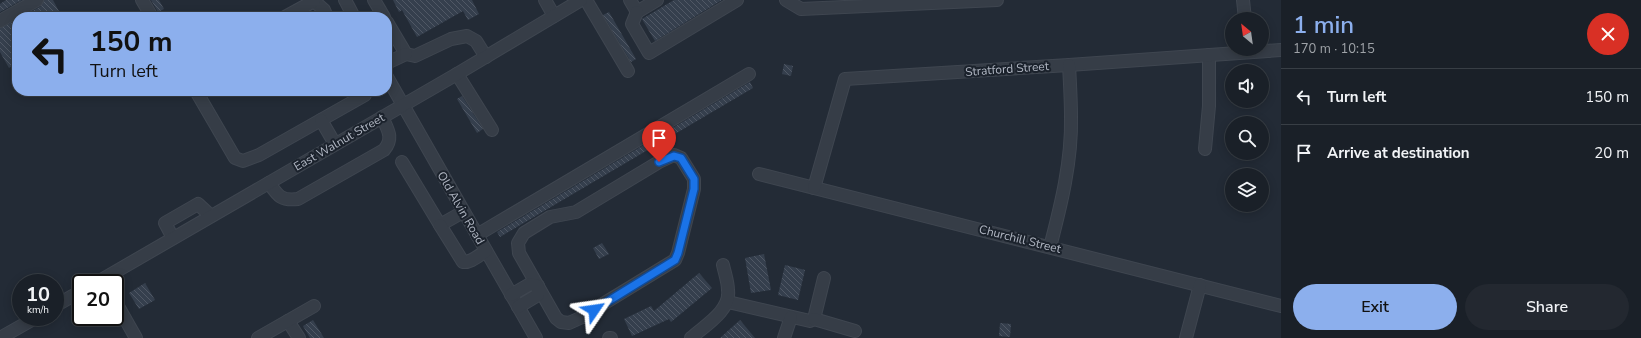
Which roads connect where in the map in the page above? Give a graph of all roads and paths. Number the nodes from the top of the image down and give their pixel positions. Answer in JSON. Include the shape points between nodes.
{"nodes":[{"id":1,"x":37,"y":0,"type":"edge"},
{"id":2,"x":142,"y":0,"type":"edge"},
{"id":3,"x":313,"y":0,"type":"edge"},
{"id":4,"x":346,"y":0,"type":"edge"},
{"id":5,"x":374,"y":0,"type":"edge"},
{"id":6,"x":545,"y":0,"type":"edge"},
{"id":7,"x":581,"y":0,"type":"edge"},
{"id":8,"x":586,"y":0,"type":"edge"},
{"id":9,"x":630,"y":0,"type":"edge"},
{"id":10,"x":657,"y":0,"type":"edge"},
{"id":11,"x":737,"y":0,"type":"edge"},
{"id":12,"x":786,"y":0,"type":"edge"},
{"id":13,"x":997,"y":0,"type":"edge"},
{"id":14,"x":1243,"y":0,"type":"edge"},
{"id":15,"x":800,"y":4,"type":"edge"},
{"id":16,"x":16,"y":12,"type":"edge"},
{"id":17,"x":149,"y":12,"type":"edge"},
{"id":18,"x":293,"y":12,"type":"edge"},
{"id":19,"x":325,"y":12,"type":"edge"},
{"id":20,"x":352,"y":12,"type":"edge"},
{"id":21,"x":381,"y":12,"type":"edge"},
{"id":22,"x":637,"y":12,"type":"junction"},
{"id":23,"x":1244,"y":12,"type":"edge"},
{"id":24,"x":12,"y":14,"type":"edge"},
{"id":25,"x":554,"y":16,"type":"junction"},
{"id":26,"x":0,"y":21,"type":"edge"},
{"id":27,"x":392,"y":30,"type":"edge"},
{"id":28,"x":1269,"y":50,"type":"edge"},
{"id":29,"x":1281,"y":50,"type":"edge"},
{"id":30,"x":1225,"y":53,"type":"edge"},
{"id":31,"x":406,"y":54,"type":"junction"},
{"id":32,"x":1209,"y":55,"type":"junction"},
{"id":33,"x":486,"y":56,"type":"junction"},
{"id":34,"x":392,"y":61,"type":"edge"},
{"id":35,"x":1069,"y":65,"type":"junction"},
{"id":36,"x":628,"y":71,"type":"dead end"},
{"id":37,"x":457,"y":74,"type":"junction"},
{"id":38,"x":748,"y":74,"type":"dead end"},
{"id":39,"x":392,"y":86,"type":"edge"},
{"id":40,"x":199,"y":96,"type":"edge"},
{"id":41,"x":363,"y":96,"type":"edge"},
{"id":42,"x":403,"y":105,"type":"junction"},
{"id":43,"x":382,"y":117,"type":"junction"},
{"id":44,"x":321,"y":120,"type":"junction"},
{"id":45,"x":492,"y":130,"type":"dead end"},
{"id":46,"x":335,"y":144,"type":"junction"},
{"id":47,"x":1205,"y":150,"type":"dead end"},
{"id":48,"x":402,"y":162,"type":"dead end"},
{"id":49,"x":759,"y":174,"type":"dead end"},
{"id":50,"x":269,"y":182,"type":"junction"},
{"id":51,"x":814,"y":188,"type":"junction"},
{"id":52,"x":463,"y":212,"type":"junction"},
{"id":53,"x":211,"y":216,"type":"junction"},
{"id":54,"x":440,"y":225,"type":"junction"},
{"id":55,"x":477,"y":235,"type":"junction"},
{"id":56,"x":173,"y":238,"type":"junction"},
{"id":57,"x":1050,"y":247,"type":"junction"},
{"id":58,"x":486,"y":251,"type":"junction"},
{"id":59,"x":723,"y":265,"type":"dead end"},
{"id":60,"x":114,"y":274,"type":"edge"},
{"id":61,"x":824,"y":278,"type":"dead end"},
{"id":62,"x":1200,"y":285,"type":"junction"},
{"id":63,"x":538,"y":286,"type":"junction"},
{"id":64,"x":511,"y":294,"type":"junction"},
{"id":65,"x":728,"y":302,"type":"junction"},
{"id":66,"x":314,"y":306,"type":"dead end"},
{"id":67,"x":1281,"y":306,"type":"edge"},
{"id":68,"x":518,"y":307,"type":"junction"},
{"id":69,"x":124,"y":317,"type":"edge"},
{"id":70,"x":791,"y":317,"type":"junction"},
{"id":71,"x":814,"y":319,"type":"junction"},
{"id":72,"x":288,"y":321,"type":"junction"},
{"id":73,"x":21,"y":326,"type":"edge"},
{"id":74,"x":855,"y":330,"type":"dead end"},
{"id":75,"x":0,"y":338,"type":"edge"},
{"id":76,"x":136,"y":338,"type":"edge"},
{"id":77,"x":258,"y":338,"type":"edge"},
{"id":78,"x":300,"y":338,"type":"edge"},
{"id":79,"x":536,"y":338,"type":"edge"},
{"id":80,"x":691,"y":338,"type":"edge"},
{"id":81,"x":784,"y":338,"type":"edge"},
{"id":82,"x":1186,"y":338,"type":"edge"}],
"edges":[{"from":1,"to":16,"type":"street"},
{"from":2,"to":17,"type":"street"},
{"from":3,"to":18,"type":"street"},
{"from":3,"to":19,"type":"street"},
{"from":4,"to":20,"type":"street"},
{"from":5,"to":21,"type":"street"},
{"from":6,"to":25,"type":"street"},
{"from":7,"to":25,"type":"street","name":"East Walnut Street"},
{"from":8,"to":36,"type":"street"},
{"from":9,"to":22,"type":"street"},
{"from":10,"to":22,"type":"street"},
{"from":11,"to":22,"type":"street","via":[[649,53],[632,24]]},
{"from":12,"to":15,"type":"street"},
{"from":13,"to":15,"type":"street"},
{"from":14,"to":23,"type":"street"},
{"from":24,"to":26,"type":"street"},
{"from":25,"to":33,"type":"street","name":"East Walnut Street"},
{"from":27,"to":31,"type":"street"},
{"from":28,"to":29,"type":"street","name":"Stratford Street"},
{"from":30,"to":32,"type":"street","name":"Stratford Street"},
{"from":31,"to":33,"type":"street","via":[[415,56],[451,39],[466,36],[476,41]]},
{"from":31,"to":34,"type":"street"},
{"from":32,"to":35,"type":"street","name":"Stratford Street"},
{"from":32,"to":47,"type":"street","via":[[1209,106]]},
{"from":33,"to":37,"type":"street","name":"East Walnut Street"},
{"from":35,"to":51,"type":"street","name":"Stratford Street","via":[[845,79]]},
{"from":35,"to":57,"type":"street","via":[[1071,119],[1067,169]]},
{"from":37,"to":42,"type":"street","name":"East Walnut Street"},
{"from":37,"to":45,"type":"street"},
{"from":38,"to":55,"type":"street"},
{"from":39,"to":42,"type":"street","name":"Old Alvin Road"},
{"from":40,"to":44,"type":"street","via":[[235,158],[243,161],[259,155]]},
{"from":41,"to":44,"type":"street"},
{"from":42,"to":43,"type":"street","name":"East Walnut Street"},
{"from":42,"to":52,"type":"street","name":"Old Alvin Road"},
{"from":43,"to":46,"type":"street","name":"East Walnut Street"},
{"from":43,"to":50,"type":"street","via":[[390,134],[389,144],[384,150],[298,199],[281,198]]},
{"from":44,"to":46,"type":"street"},
{"from":46,"to":50,"type":"street","name":"East Walnut Street"},
{"from":48,"to":54,"type":"street"},
{"from":49,"to":51,"type":"street","name":"Churchill Street"},
{"from":50,"to":53,"type":"street","name":"East Walnut Street"},
{"from":51,"to":57,"type":"street","name":"Churchill Street"},
{"from":52,"to":54,"type":"street"},
{"from":52,"to":55,"type":"street","name":"Old Alvin Road"},
{"from":53,"to":56,"type":"street","name":"East Walnut Street"},
{"from":53,"to":56,"type":"street","via":[[198,204],[178,215],[165,223]]},
{"from":54,"to":58,"type":"street","via":[[463,262],[472,260]]},
{"from":55,"to":58,"type":"street","name":"Old Alvin Road"},
{"from":56,"to":60,"type":"street","name":"East Walnut Street"},
{"from":57,"to":62,"type":"street","name":"Churchill Street"},
{"from":58,"to":64,"type":"street","name":"Old Alvin Road"},
{"from":59,"to":65,"type":"street","via":[[729,291]]},
{"from":61,"to":71,"type":"street"},
{"from":62,"to":67,"type":"street","name":"Churchill Street"},
{"from":62,"to":82,"type":"street"},
{"from":63,"to":63,"type":"street","via":[[556,318],[569,323],[675,260],[694,189],[694,179],[681,158],[674,156],[659,162],[576,212],[550,217],[524,233],[518,242],[519,253]]},
{"from":63,"to":64,"type":"street","via":[[530,284]]},
{"from":63,"to":68,"type":"street","via":[[538,295]]},
{"from":64,"to":68,"type":"street","name":"Old Alvin Road"},
{"from":65,"to":70,"type":"street"},
{"from":65,"to":80,"type":"street","via":[[723,310]]},
{"from":66,"to":72,"type":"street"},
{"from":68,"to":79,"type":"street","name":"Old Alvin Road"},
{"from":69,"to":76,"type":"street"},
{"from":70,"to":71,"type":"street","via":[[810,321]]},
{"from":70,"to":81,"type":"street"},
{"from":71,"to":74,"type":"street"},
{"from":72,"to":77,"type":"street"},
{"from":72,"to":78,"type":"street"},
{"from":73,"to":75,"type":"street"}]}
